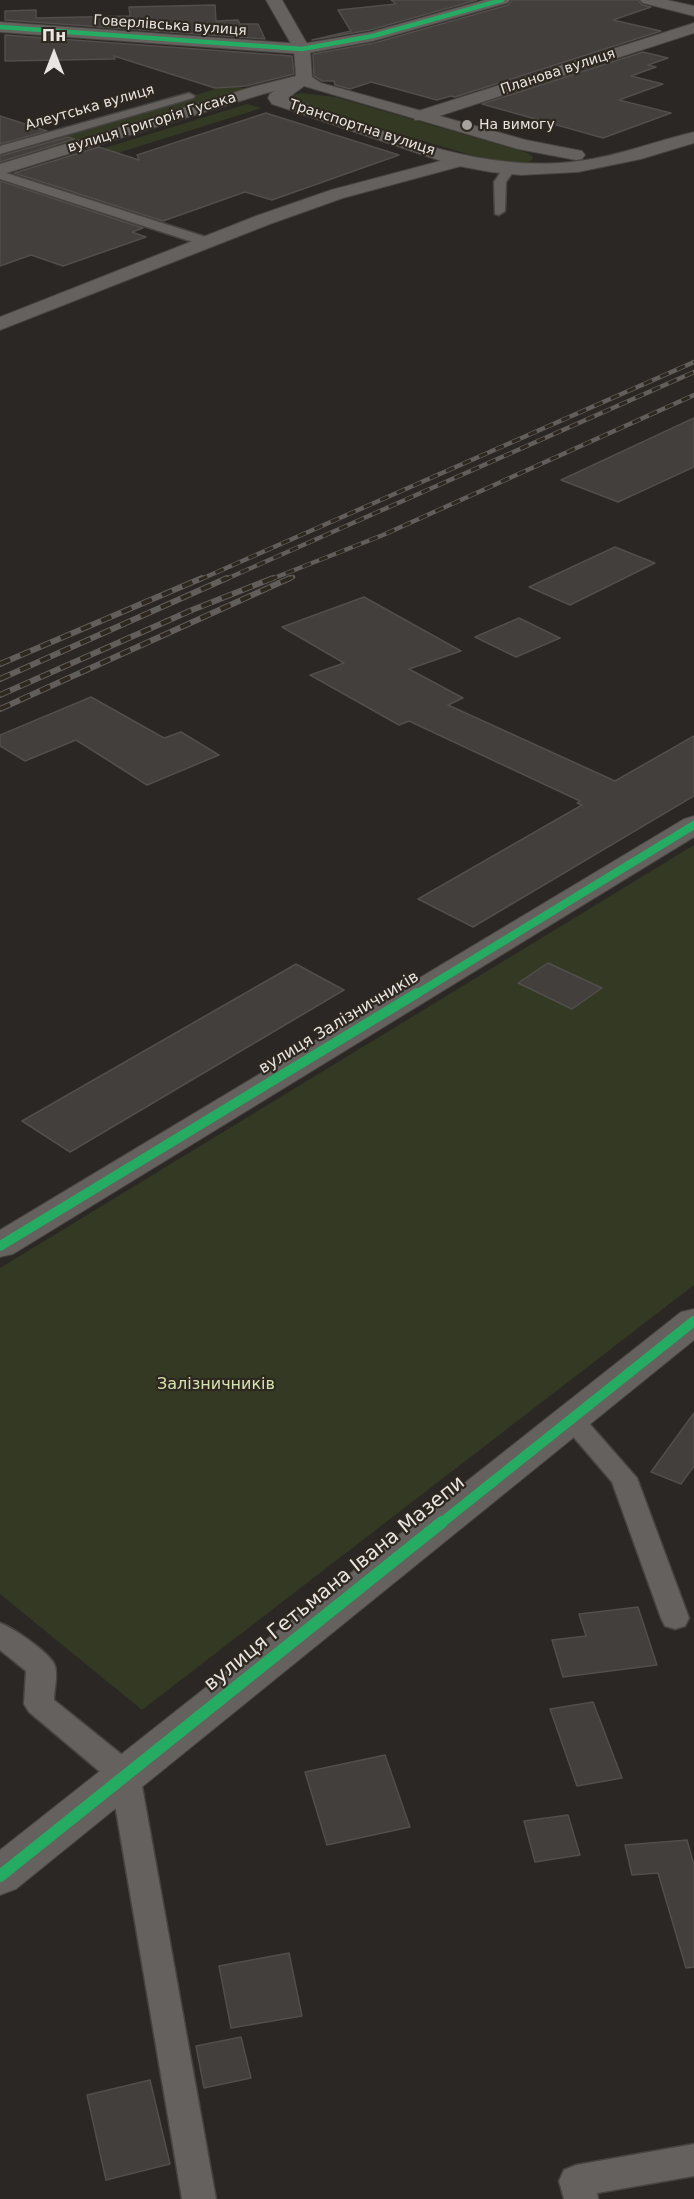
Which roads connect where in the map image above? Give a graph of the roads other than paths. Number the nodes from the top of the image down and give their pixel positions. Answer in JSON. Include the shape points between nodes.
{"nodes":[{"id":1,"x":274,"y":0,"type":"edge"},
{"id":2,"x":502,"y":0,"type":"edge"},
{"id":3,"x":648,"y":0,"type":"edge"},
{"id":4,"x":694,"y":11,"type":"edge"},
{"id":5,"x":0,"y":27,"type":"edge"},
{"id":6,"x":694,"y":28,"type":"edge"},
{"id":7,"x":302,"y":49,"type":"junction"},
{"id":8,"x":304,"y":79,"type":"junction"},
{"id":9,"x":189,"y":96,"type":"dead end"},
{"id":10,"x":421,"y":116,"type":"junction"},
{"id":11,"x":694,"y":137,"type":"edge"},
{"id":12,"x":0,"y":150,"type":"edge"},
{"id":13,"x":629,"y":157,"type":"junction"},
{"id":14,"x":459,"y":160,"type":"junction"},
{"id":15,"x":509,"y":169,"type":"junction"},
{"id":16,"x":0,"y":170,"type":"edge"},
{"id":17,"x":0,"y":175,"type":"edge"},
{"id":18,"x":499,"y":211,"type":"dead end"},
{"id":19,"x":207,"y":242,"type":"junction"},
{"id":20,"x":0,"y":324,"type":"edge"},
{"id":21,"x":694,"y":825,"type":"edge"},
{"id":22,"x":0,"y":1246,"type":"edge"},
{"id":23,"x":694,"y":1321,"type":"edge"},
{"id":24,"x":571,"y":1419,"type":"junction"},
{"id":25,"x":675,"y":1618,"type":"dead end"},
{"id":26,"x":0,"y":1634,"type":"edge"},
{"id":27,"x":125,"y":1775,"type":"junction"},
{"id":28,"x":0,"y":1876,"type":"edge"},
{"id":29,"x":694,"y":2160,"type":"edge"},
{"id":30,"x":199,"y":2199,"type":"edge"},
{"id":31,"x":581,"y":2199,"type":"edge"}],
"edges":[{"from":1,"to":7,"type":"street"},
{"from":2,"to":7,"type":"street","via":[[373,36]]},
{"from":3,"to":4,"type":"street"},
{"from":5,"to":7,"type":"street","name":"Говерлівська вулиця"},
{"from":6,"to":10,"type":"street","name":"Планова вулиця"},
{"from":7,"to":8,"type":"street"},
{"from":8,"to":10,"type":"street","name":"Транспортна вулиця","via":[[315,86]]},
{"from":8,"to":14,"type":"street","name":"Транспортна вулиця","via":[[276,98]]},
{"from":8,"to":16,"type":"street","name":"вулиця Григорія Гусака"},
{"from":9,"to":12,"type":"lane","name":"Алеутська вулиця"},
{"from":10,"to":13,"type":"street","name":"Транспортна вулиця","via":[[557,153]]},
{"from":11,"to":13,"type":"street","name":"Транспортна вулиця"},
{"from":13,"to":15,"type":"street","name":"Транспортна вулиця","via":[[572,169]]},
{"from":14,"to":15,"type":"street","name":"Транспортна вулиця"},
{"from":14,"to":19,"type":"street","name":"Транспортна вулиця","via":[[337,194]]},
{"from":15,"to":18,"type":"lane","via":[[500,182]]},
{"from":17,"to":19,"type":"lane"},
{"from":19,"to":20,"type":"street","name":"Транспортна вулиця"},
{"from":21,"to":22,"type":"street","name":"вулиця Залізничників"},
{"from":23,"to":24,"type":"street","name":"вулиця Гетьмана Івана Мазепи"},
{"from":24,"to":25,"type":"lane","via":[[624,1478]]},
{"from":24,"to":27,"type":"street","name":"вулиця Гетьмана Івана Мазепи"},
{"from":26,"to":27,"type":"lane","via":[[41,1667],[39,1704]]},
{"from":27,"to":28,"type":"street","name":"вулиця Гетьмана Івана Мазепи"},
{"from":27,"to":30,"type":"lane"},
{"from":29,"to":31,"type":"lane","via":[[576,2181]]}]}
